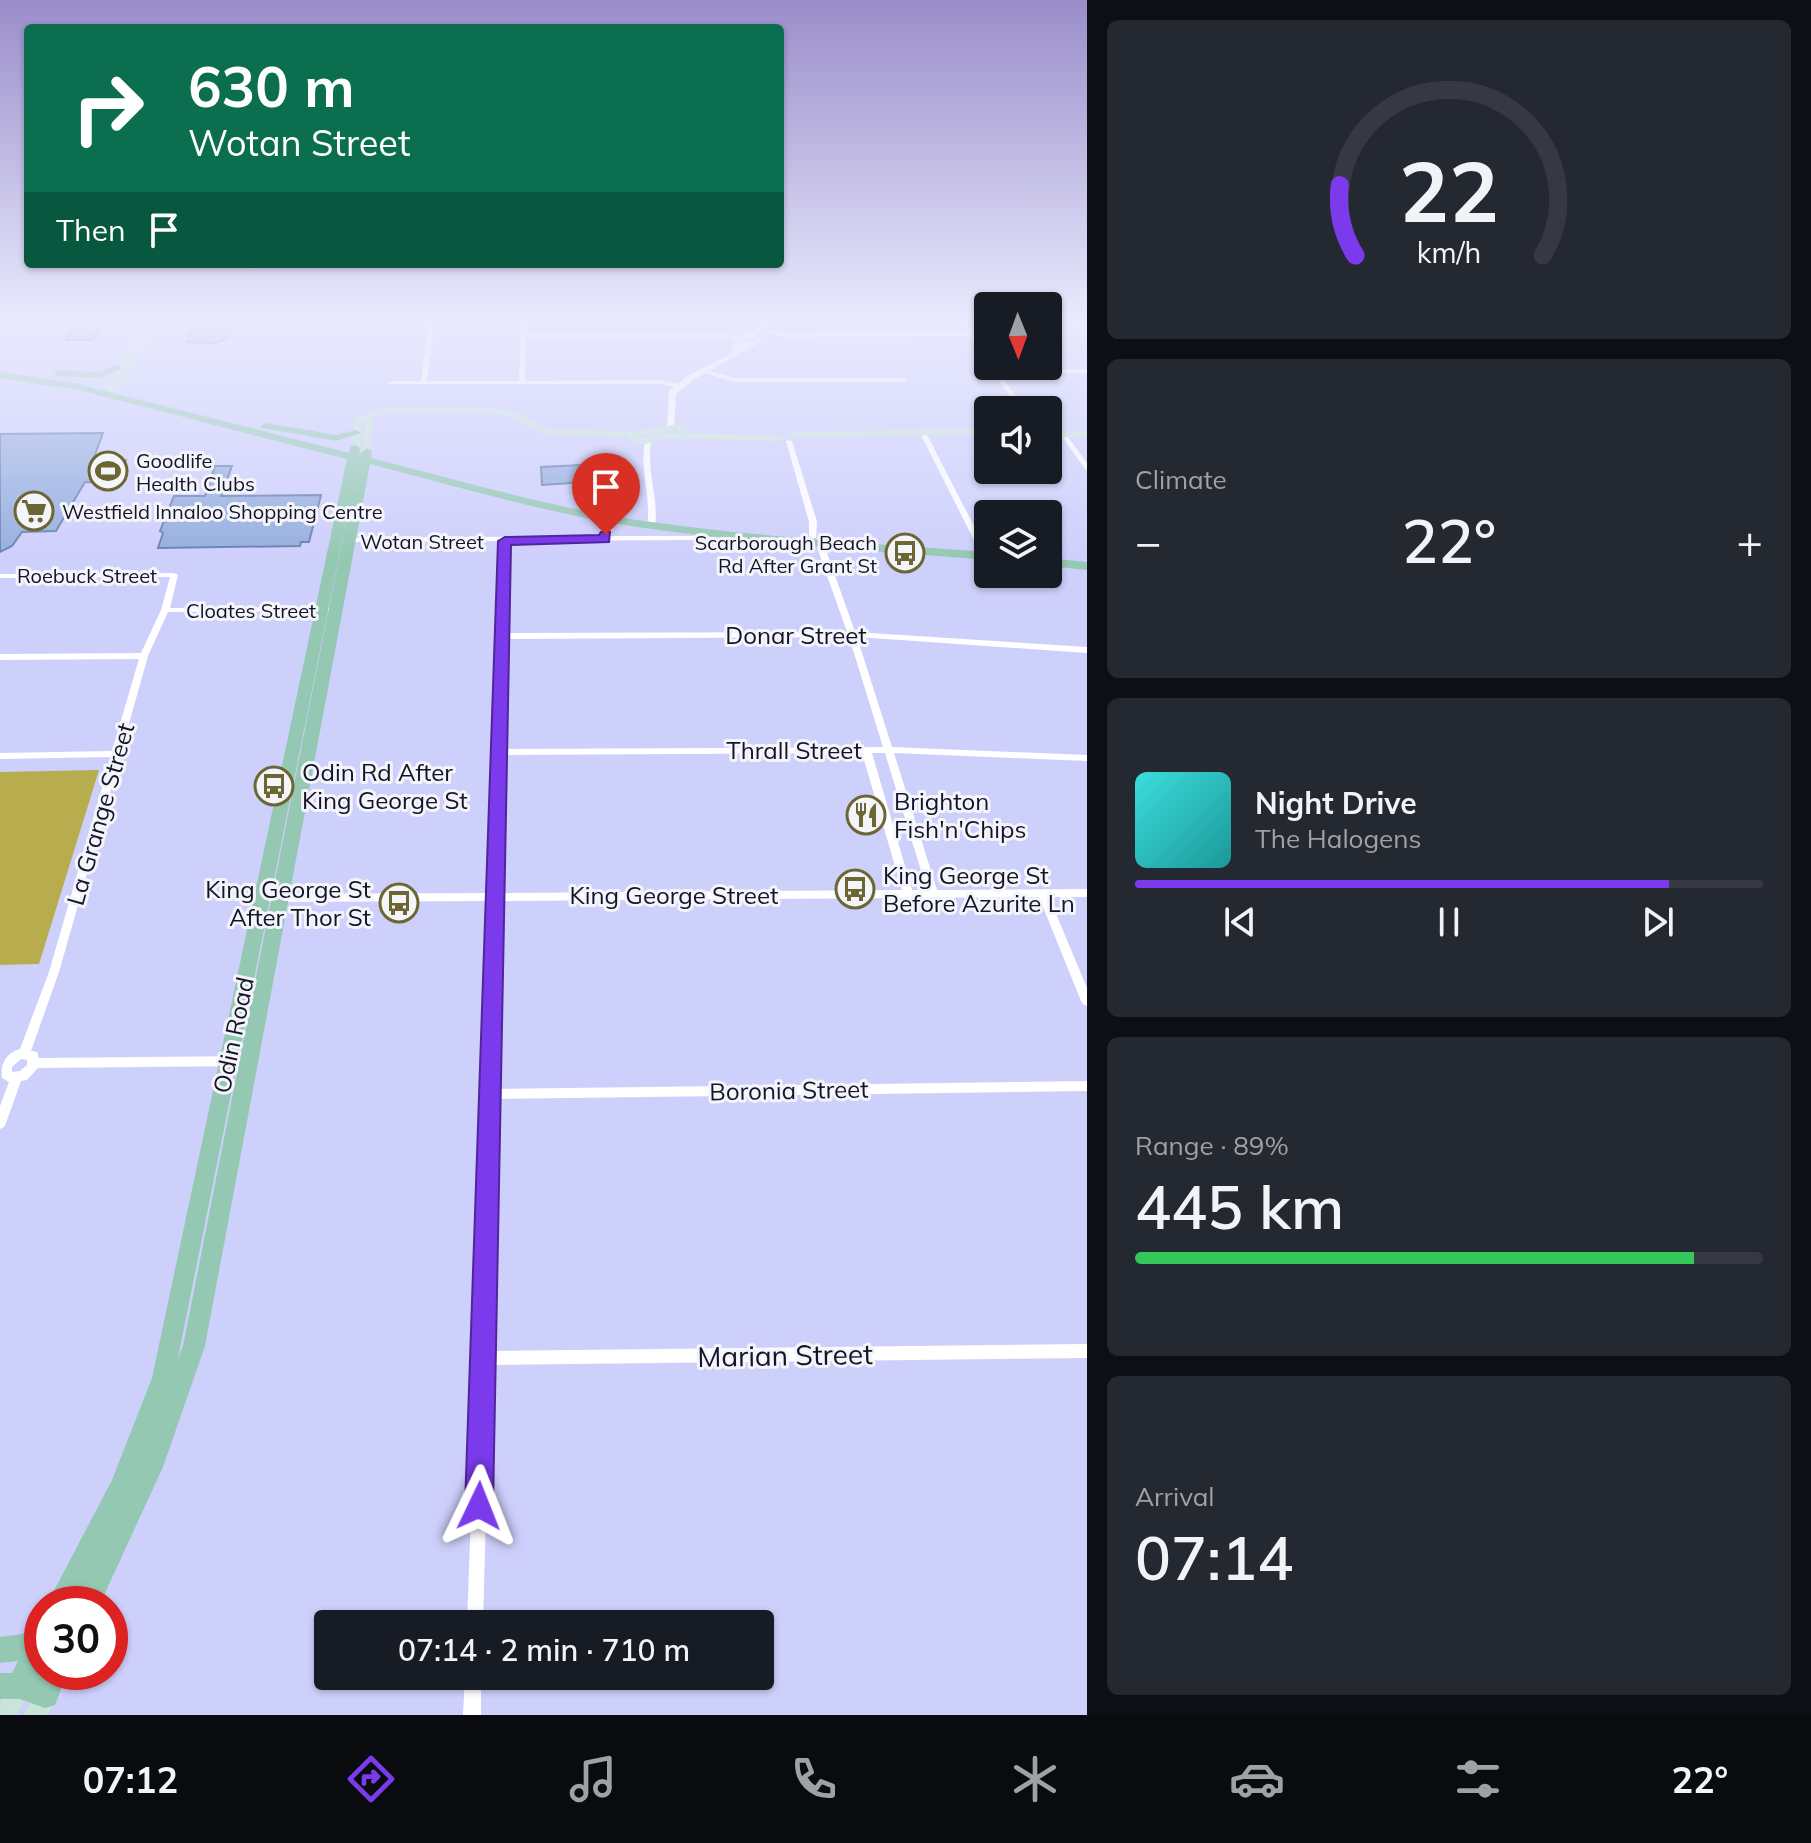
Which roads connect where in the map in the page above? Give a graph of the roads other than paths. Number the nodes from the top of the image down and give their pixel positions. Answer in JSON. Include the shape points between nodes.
{"nodes":[{"id":1,"x":160,"y":401,"type":"edge"},
{"id":2,"x":165,"y":401,"type":"edge"},
{"id":3,"x":670,"y":401,"type":"edge"},
{"id":4,"x":403,"y":413,"type":"junction"},
{"id":5,"x":266,"y":426,"type":"junction"},
{"id":6,"x":679,"y":430,"type":"junction"},
{"id":7,"x":974,"y":432,"type":"edge"},
{"id":8,"x":1062,"y":432,"type":"joint"},
{"id":9,"x":1087,"y":432,"type":"edge"},
{"id":10,"x":356,"y":433,"type":"junction"},
{"id":11,"x":923,"y":433,"type":"junction"},
{"id":12,"x":787,"y":437,"type":"junction"},
{"id":13,"x":634,"y":438,"type":"junction"},
{"id":14,"x":646,"y":446,"type":"junction"},
{"id":15,"x":356,"y":454,"type":"junction"},
{"id":16,"x":1087,"y":468,"type":"edge"},
{"id":17,"x":363,"y":478,"type":"junction"},
{"id":18,"x":486,"y":491,"type":"junction"},
{"id":19,"x":607,"y":518,"type":"junction"},
{"id":20,"x":652,"y":522,"type":"junction"},
{"id":21,"x":974,"y":531,"type":"edge"},
{"id":22,"x":818,"y":538,"type":"junction"},
{"id":23,"x":604,"y":539,"type":"junction"},
{"id":24,"x":336,"y":540,"type":"junction"},
{"id":25,"x":351,"y":541,"type":"junction"},
{"id":26,"x":505,"y":541,"type":"junction"},
{"id":27,"x":739,"y":541,"type":"dead end"},
{"id":28,"x":974,"y":555,"type":"edge"},
{"id":29,"x":1062,"y":563,"type":"edge"},
{"id":30,"x":1087,"y":566,"type":"edge"},
{"id":31,"x":174,"y":575,"type":"joint"},
{"id":32,"x":0,"y":576,"type":"edge"},
{"id":33,"x":322,"y":609,"type":"junction"},
{"id":34,"x":338,"y":609,"type":"junction"},
{"id":35,"x":165,"y":610,"type":"junction"},
{"id":36,"x":852,"y":634,"type":"junction"},
{"id":37,"x":504,"y":636,"type":"junction"},
{"id":38,"x":1087,"y":650,"type":"edge"},
{"id":39,"x":144,"y":656,"type":"junction"},
{"id":40,"x":0,"y":657,"type":"edge"},
{"id":41,"x":866,"y":750,"type":"junction"},
{"id":42,"x":886,"y":750,"type":"junction"},
{"id":43,"x":501,"y":752,"type":"junction"},
{"id":44,"x":118,"y":754,"type":"junction"},
{"id":45,"x":0,"y":756,"type":"edge"},
{"id":46,"x":1087,"y":758,"type":"edge"},
{"id":47,"x":1087,"y":893,"type":"edge"},
{"id":48,"x":908,"y":894,"type":"junction"},
{"id":49,"x":933,"y":894,"type":"junction"},
{"id":50,"x":1043,"y":894,"type":"junction"},
{"id":51,"x":494,"y":896,"type":"junction"},
{"id":52,"x":271,"y":898,"type":"junction"},
{"id":53,"x":1087,"y":1001,"type":"edge"},
{"id":54,"x":24,"y":1053,"type":"junction"},
{"id":55,"x":239,"y":1061,"type":"junction"},
{"id":56,"x":35,"y":1063,"type":"junction"},
{"id":57,"x":3,"y":1065,"type":"edge"},
{"id":58,"x":16,"y":1078,"type":"junction"},
{"id":59,"x":1087,"y":1086,"type":"edge"},
{"id":60,"x":492,"y":1094,"type":"junction"},
{"id":61,"x":0,"y":1123,"type":"edge"},
{"id":62,"x":1087,"y":1351,"type":"edge"},
{"id":63,"x":484,"y":1358,"type":"junction"},
{"id":64,"x":70,"y":1586,"type":"edge"},
{"id":65,"x":95,"y":1586,"type":"edge"},
{"id":66,"x":475,"y":1610,"type":"edge"},
{"id":67,"x":24,"y":1647,"type":"edge"},
{"id":68,"x":0,"y":1650,"type":"edge"},
{"id":69,"x":473,"y":1690,"type":"edge"},
{"id":70,"x":31,"y":1691,"type":"edge"},
{"id":71,"x":4,"y":1715,"type":"edge"},
{"id":72,"x":472,"y":1715,"type":"edge"}],
"edges":[{"from":1,"to":15,"type":"main road"},
{"from":2,"to":5,"type":"main road"},
{"from":3,"to":6,"type":"street"},
{"from":4,"to":10,"type":"main road","via":[[383,410],[363,416]]},
{"from":4,"to":13,"type":"main road","via":[[498,416],[544,435]]},
{"from":4,"to":15,"type":"main road","via":[[369,420]]},
{"from":5,"to":10,"type":"main road","via":[[336,438]]},
{"from":5,"to":15,"type":"main road"},
{"from":6,"to":12,"type":"main road"},
{"from":6,"to":13,"type":"main road"},
{"from":6,"to":14,"type":"main road"},
{"from":7,"to":11,"type":"main road"},
{"from":8,"to":9,"type":"main road"},
{"from":8,"to":16,"type":"street"},
{"from":10,"to":15,"type":"main road"},
{"from":11,"to":12,"type":"main road"},
{"from":11,"to":21,"type":"street"},
{"from":12,"to":22,"type":"street"},
{"from":13,"to":14,"type":"main road"},
{"from":14,"to":20,"type":"street"},
{"from":15,"to":17,"type":"main road","name":"Odin Road"},
{"from":15,"to":18,"type":"main road"},
{"from":15,"to":20,"type":"main road"},
{"from":15,"to":24,"type":"main road","name":"Odin Road"},
{"from":17,"to":18,"type":"main road","via":[[392,473]]},
{"from":17,"to":25,"type":"main road","name":"Odin Road"},
{"from":18,"to":19,"type":"main road"},
{"from":19,"to":20,"type":"main road"},
{"from":19,"to":23,"type":"street","via":[[611,525]]},
{"from":20,"to":22,"type":"main road"},
{"from":22,"to":28,"type":"main road"},
{"from":22,"to":36,"type":"street"},
{"from":23,"to":26,"type":"street","name":"Wotan Street"},
{"from":23,"to":27,"type":"street","name":"Wotan Street"},
{"from":24,"to":25,"type":"street","name":"Wotan Street"},
{"from":24,"to":33,"type":"main road","name":"Odin Road"},
{"from":25,"to":26,"type":"street","name":"Wotan Street"},
{"from":25,"to":34,"type":"main road","name":"Odin Road"},
{"from":26,"to":37,"type":"street"},
{"from":29,"to":30,"type":"main road"},
{"from":31,"to":32,"type":"street","name":"Roebuck Street"},
{"from":31,"to":35,"type":"street","name":"La Grange Street"},
{"from":33,"to":34,"type":"street","name":"Cloates Street"},
{"from":33,"to":35,"type":"street","name":"Cloates Street"},
{"from":33,"to":52,"type":"main road","name":"Odin Road"},
{"from":34,"to":52,"type":"main road","name":"Odin Road"},
{"from":35,"to":39,"type":"street","name":"La Grange Street"},
{"from":36,"to":37,"type":"street","name":"Donar Street"},
{"from":36,"to":38,"type":"street","name":"Donar Street"},
{"from":36,"to":42,"type":"street"},
{"from":37,"to":43,"type":"street"},
{"from":39,"to":40,"type":"street"},
{"from":39,"to":44,"type":"street","name":"La Grange Street"},
{"from":41,"to":42,"type":"street","name":"Thrall Street"},
{"from":41,"to":43,"type":"street","name":"Thrall Street"},
{"from":41,"to":48,"type":"street"},
{"from":42,"to":46,"type":"street","name":"Thrall Street"},
{"from":42,"to":49,"type":"street"},
{"from":43,"to":51,"type":"street"},
{"from":44,"to":45,"type":"street"},
{"from":44,"to":54,"type":"street","name":"La Grange Street","via":[[54,972]]},
{"from":47,"to":50,"type":"street","name":"King George Street"},
{"from":48,"to":49,"type":"street","name":"King George Street"},
{"from":48,"to":51,"type":"street","name":"King George Street"},
{"from":49,"to":50,"type":"street","name":"King George Street"},
{"from":50,"to":53,"type":"street"},
{"from":51,"to":52,"type":"street","name":"King George Street"},
{"from":51,"to":60,"type":"street"},
{"from":52,"to":55,"type":"main road","name":"Odin Road"},
{"from":54,"to":56,"type":"street"},
{"from":54,"to":57,"type":"street"},
{"from":55,"to":56,"type":"street"},
{"from":55,"to":64,"type":"main road","name":"Odin Road","via":[[160,1389],[122,1487]]},
{"from":55,"to":65,"type":"main road","name":"Odin Road","via":[[187,1371],[151,1467]]},
{"from":56,"to":58,"type":"street"},
{"from":57,"to":58,"type":"street","via":[[6,1074]]},
{"from":58,"to":61,"type":"street"},
{"from":59,"to":60,"type":"street","name":"Boronia Street"},
{"from":60,"to":63,"type":"street"},
{"from":62,"to":63,"type":"street","name":"Marian Street"},
{"from":63,"to":66,"type":"street"},
{"from":67,"to":68,"type":"main road"},
{"from":69,"to":72,"type":"street"},
{"from":70,"to":71,"type":"main road"}]}
